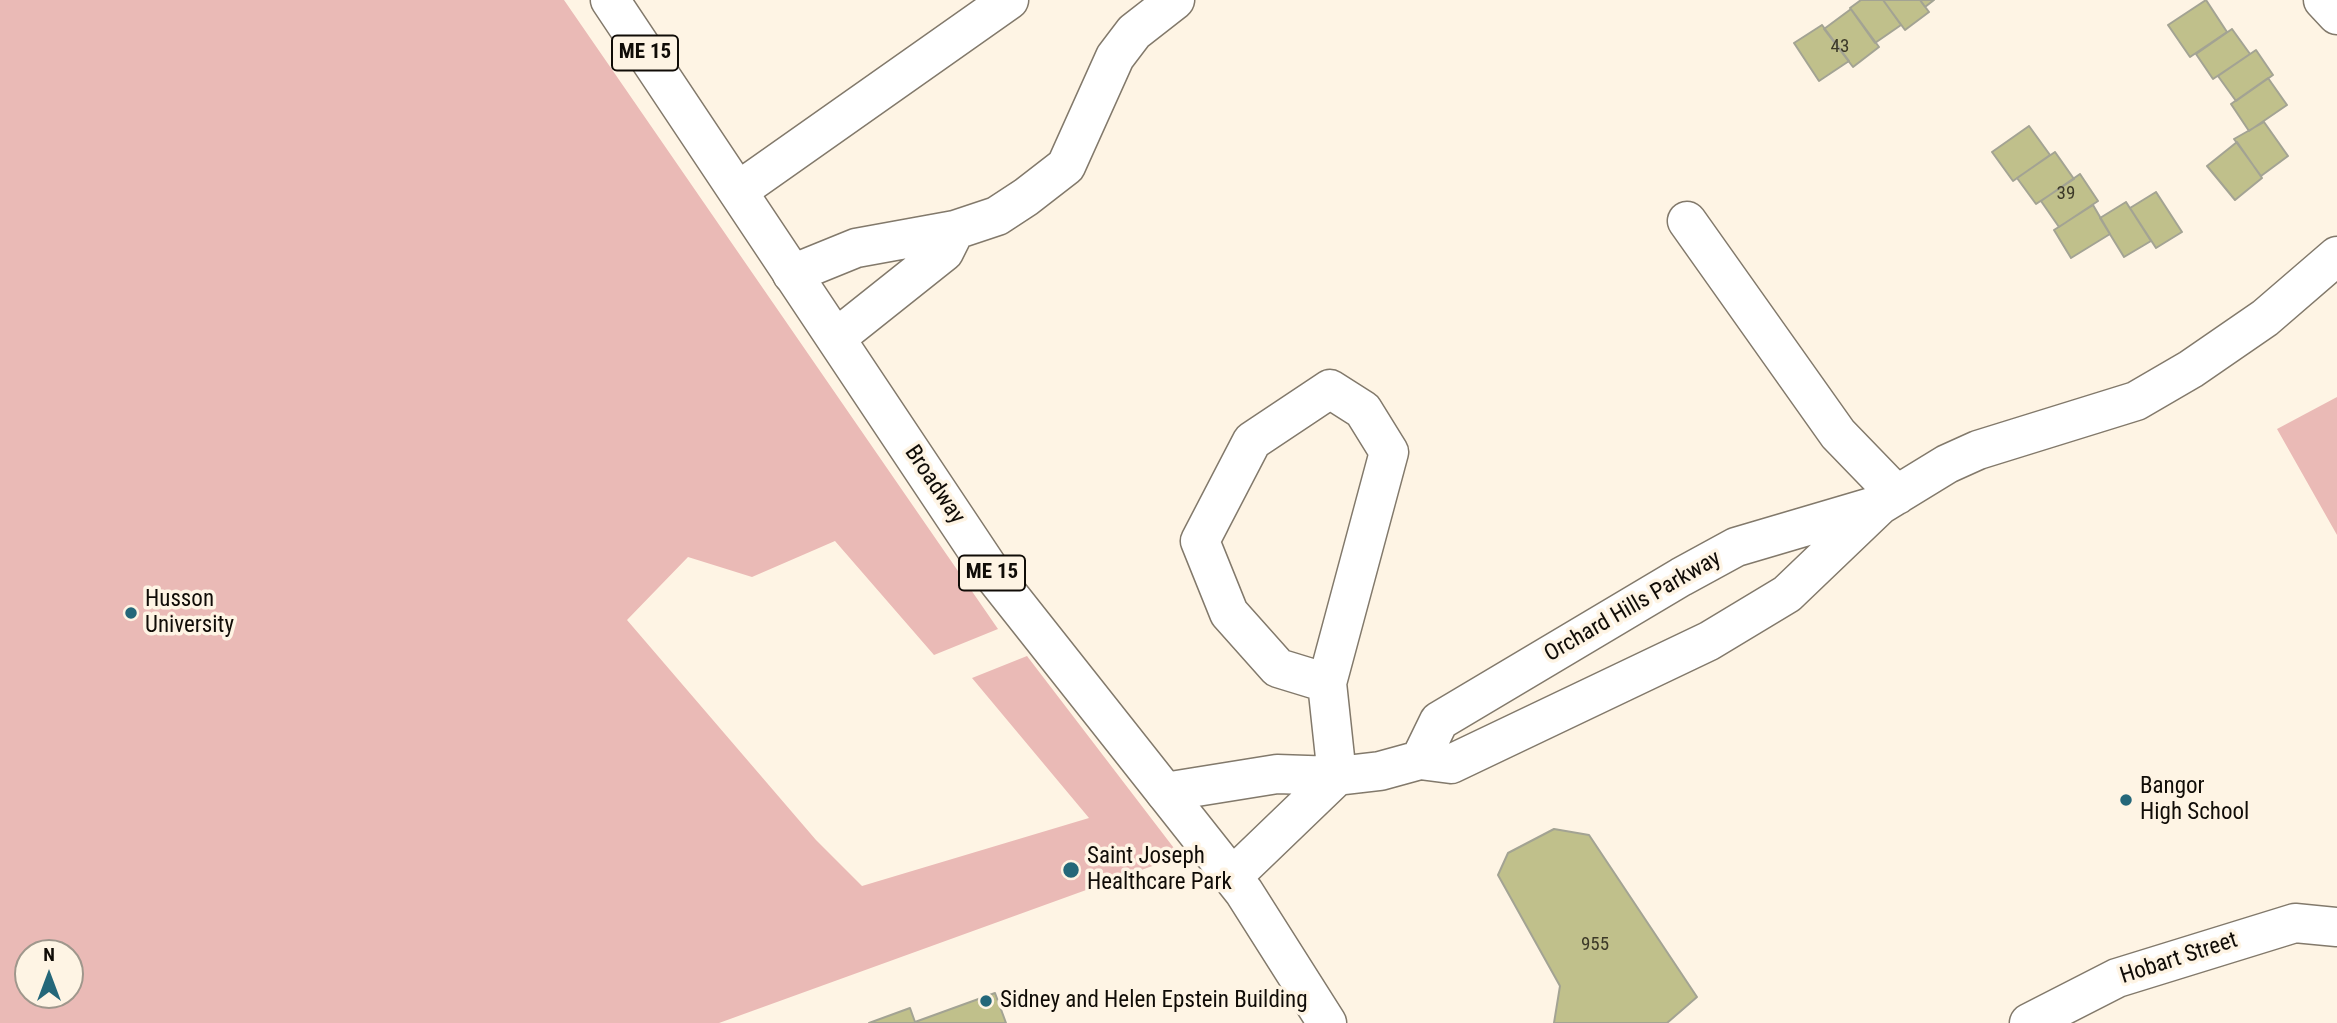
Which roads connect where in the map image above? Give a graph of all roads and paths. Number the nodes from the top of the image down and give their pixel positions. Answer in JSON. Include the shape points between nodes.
{"nodes":[{"id":1,"x":610,"y":0,"type":"edge"},
{"id":2,"x":1009,"y":0,"type":"edge"},
{"id":3,"x":1175,"y":0,"type":"edge"},
{"id":4,"x":2323,"y":0,"type":"edge"},
{"id":5,"x":2337,"y":15,"type":"edge"},
{"id":6,"x":737,"y":191,"type":"junction"},
{"id":7,"x":1687,"y":221,"type":"dead end"},
{"id":8,"x":955,"y":230,"type":"junction"},
{"id":9,"x":2337,"y":256,"type":"edge"},
{"id":10,"x":792,"y":274,"type":"junction"},
{"id":11,"x":836,"y":338,"type":"junction"},
{"id":12,"x":1889,"y":500,"type":"junction"},
{"id":13,"x":1328,"y":683,"type":"junction"},
{"id":14,"x":1420,"y":760,"type":"junction"},
{"id":15,"x":1337,"y":776,"type":"junction"},
{"id":16,"x":1165,"y":792,"type":"junction"},
{"id":17,"x":1232,"y":877,"type":"junction"},
{"id":18,"x":2337,"y":928,"type":"edge"},
{"id":19,"x":1326,"y":1023,"type":"edge"},
{"id":20,"x":2029,"y":1023,"type":"edge"}],
"edges":[{"from":1,"to":6,"type":"street","name":"Broadway","number":"ME 15"},
{"from":2,"to":6,"type":"street"},
{"from":3,"to":8,"type":"street","via":[[1134,32],[1115,57],[1066,166],[997,216]]},
{"from":4,"to":5,"type":"street"},
{"from":6,"to":10,"type":"street","name":"Broadway","number":"ME 15"},
{"from":7,"to":12,"type":"street"},
{"from":8,"to":10,"type":"street","via":[[856,248]]},
{"from":8,"to":11,"type":"street","via":[[944,252]]},
{"from":9,"to":12,"type":"street","name":"Orchard Hills Parkway","via":[[2265,318],[2136,401],[1978,450]]},
{"from":10,"to":11,"type":"street","name":"Broadway","number":"ME 15"},
{"from":11,"to":16,"type":"street","name":"Broadway","number":"ME 15","via":[[994,576]]},
{"from":12,"to":14,"type":"street","name":"Orchard Hills Parkway","via":[[1787,594],[1709,640],[1451,764]]},
{"from":12,"to":14,"type":"street","name":"Orchard Hills Parkway","via":[[1736,547],[1439,721]]},
{"from":13,"to":13,"type":"street","via":[[1389,452],[1363,410],[1329,389],[1252,442],[1200,541],[1229,613],[1278,668]]},
{"from":13,"to":15,"type":"street"},
{"from":14,"to":15,"type":"street","name":"Orchard Hills Parkway"},
{"from":15,"to":16,"type":"street","name":"Orchard Hills Parkway","via":[[1277,774]]},
{"from":15,"to":17,"type":"street"},
{"from":16,"to":17,"type":"street","name":"Broadway","number":"ME 15"},
{"from":17,"to":19,"type":"street","name":"Broadway","number":"ME 15"},
{"from":18,"to":20,"type":"street","name":"Hobart Street","via":[[2295,923],[2117,978]]}]}
